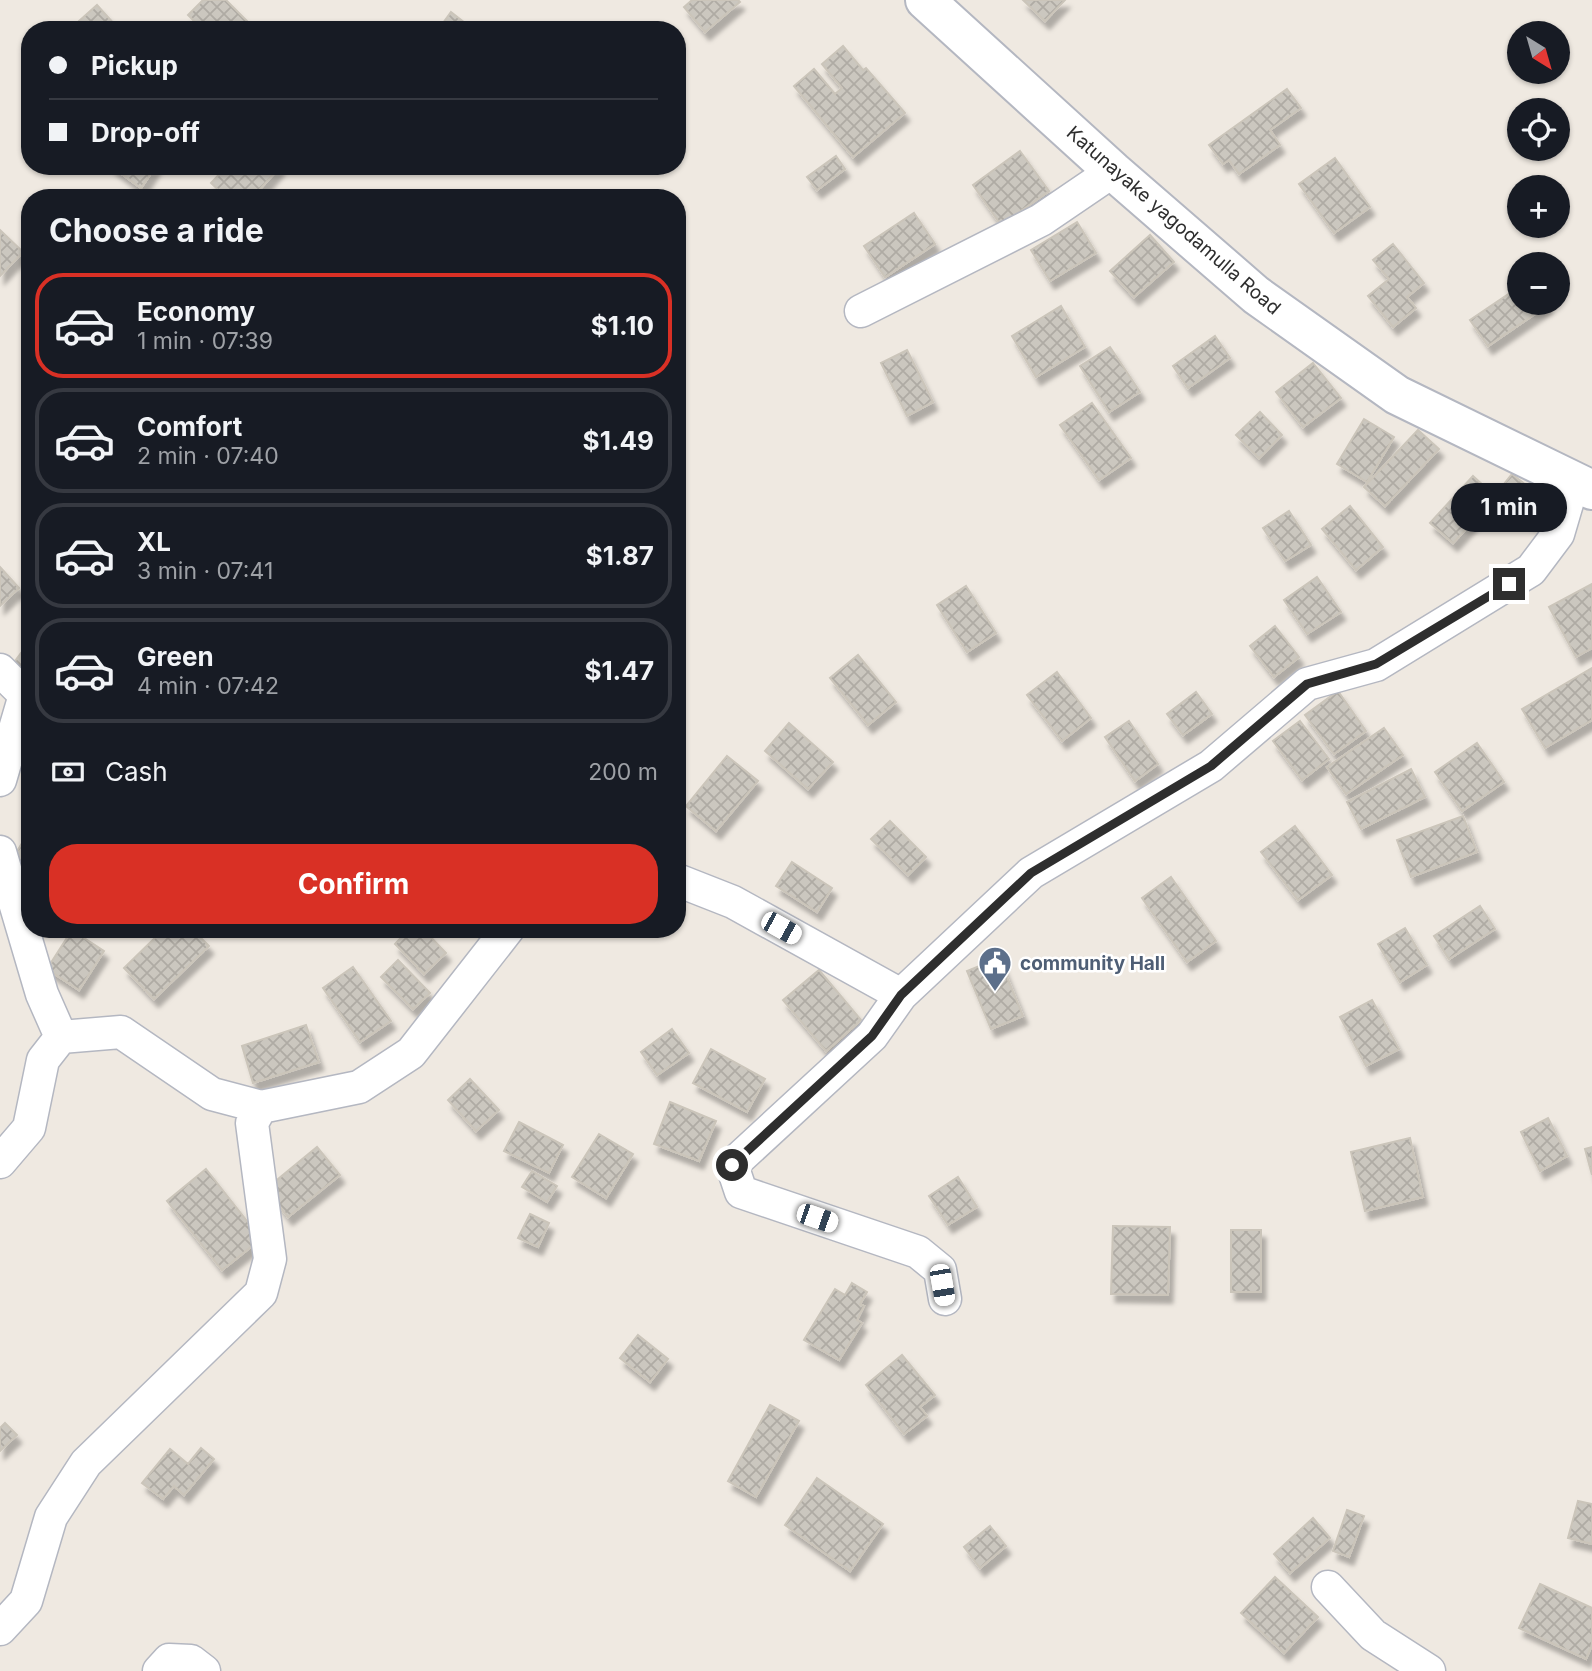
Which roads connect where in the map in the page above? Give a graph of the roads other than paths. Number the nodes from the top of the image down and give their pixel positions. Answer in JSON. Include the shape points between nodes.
{"nodes":[{"id":1,"x":925,"y":0,"type":"edge"},
{"id":2,"x":1114,"y":171,"type":"junction"},
{"id":3,"x":861,"y":311,"type":"dead end"},
{"id":4,"x":1583,"y":486,"type":"edge"},
{"id":5,"x":0,"y":670,"type":"edge"},
{"id":6,"x":21,"y":691,"type":"edge"},
{"id":7,"x":21,"y":709,"type":"edge"},
{"id":8,"x":0,"y":780,"type":"edge"},
{"id":9,"x":0,"y":852,"type":"edge"},
{"id":10,"x":686,"y":884,"type":"edge"},
{"id":11,"x":21,"y":925,"type":"edge"},
{"id":12,"x":25,"y":938,"type":"edge"},
{"id":13,"x":501,"y":938,"type":"edge"},
{"id":14,"x":901,"y":995,"type":"junction"},
{"id":15,"x":61,"y":1037,"type":"junction"},
{"id":16,"x":261,"y":1107,"type":"junction"},
{"id":17,"x":0,"y":1162,"type":"edge"},
{"id":18,"x":945,"y":1299,"type":"dead end"},
{"id":19,"x":1328,"y":1587,"type":"dead end"},
{"id":20,"x":0,"y":1629,"type":"edge"},
{"id":21,"x":159,"y":1671,"type":"edge"},
{"id":22,"x":204,"y":1671,"type":"edge"},
{"id":23,"x":1429,"y":1671,"type":"edge"}],
"edges":[{"from":1,"to":2,"type":"main road","name":"Katunayake yagodamulla Road"},
{"from":2,"to":3,"type":"street","via":[[1041,220]]},
{"from":2,"to":4,"type":"main road","name":"Katunayake yagodamulla Road","via":[[1256,295],[1397,395]]},
{"from":4,"to":14,"type":"street","via":[[1558,534],[1531,570],[1376,664],[1307,684],[1211,766],[1031,873]]},
{"from":5,"to":6,"type":"street"},
{"from":7,"to":8,"type":"street"},
{"from":9,"to":11,"type":"street"},
{"from":10,"to":14,"type":"street","via":[[733,902]]},
{"from":12,"to":15,"type":"street","via":[[41,994]]},
{"from":13,"to":16,"type":"street","via":[[411,1053],[359,1087]]},
{"from":14,"to":18,"type":"street","via":[[872,1036],[732,1165],[741,1192],[918,1252],[940,1270]]},
{"from":15,"to":16,"type":"street","via":[[121,1032],[212,1094]]},
{"from":15,"to":17,"type":"street","via":[[43,1060],[29,1128]]},
{"from":16,"to":20,"type":"street","via":[[252,1123],[270,1259],[261,1293],[86,1463],[51,1517],[26,1601]]},
{"from":19,"to":23,"type":"street","via":[[1373,1635]]},
{"from":21,"to":22,"type":"street","via":[[169,1660],[191,1661]]}]}
